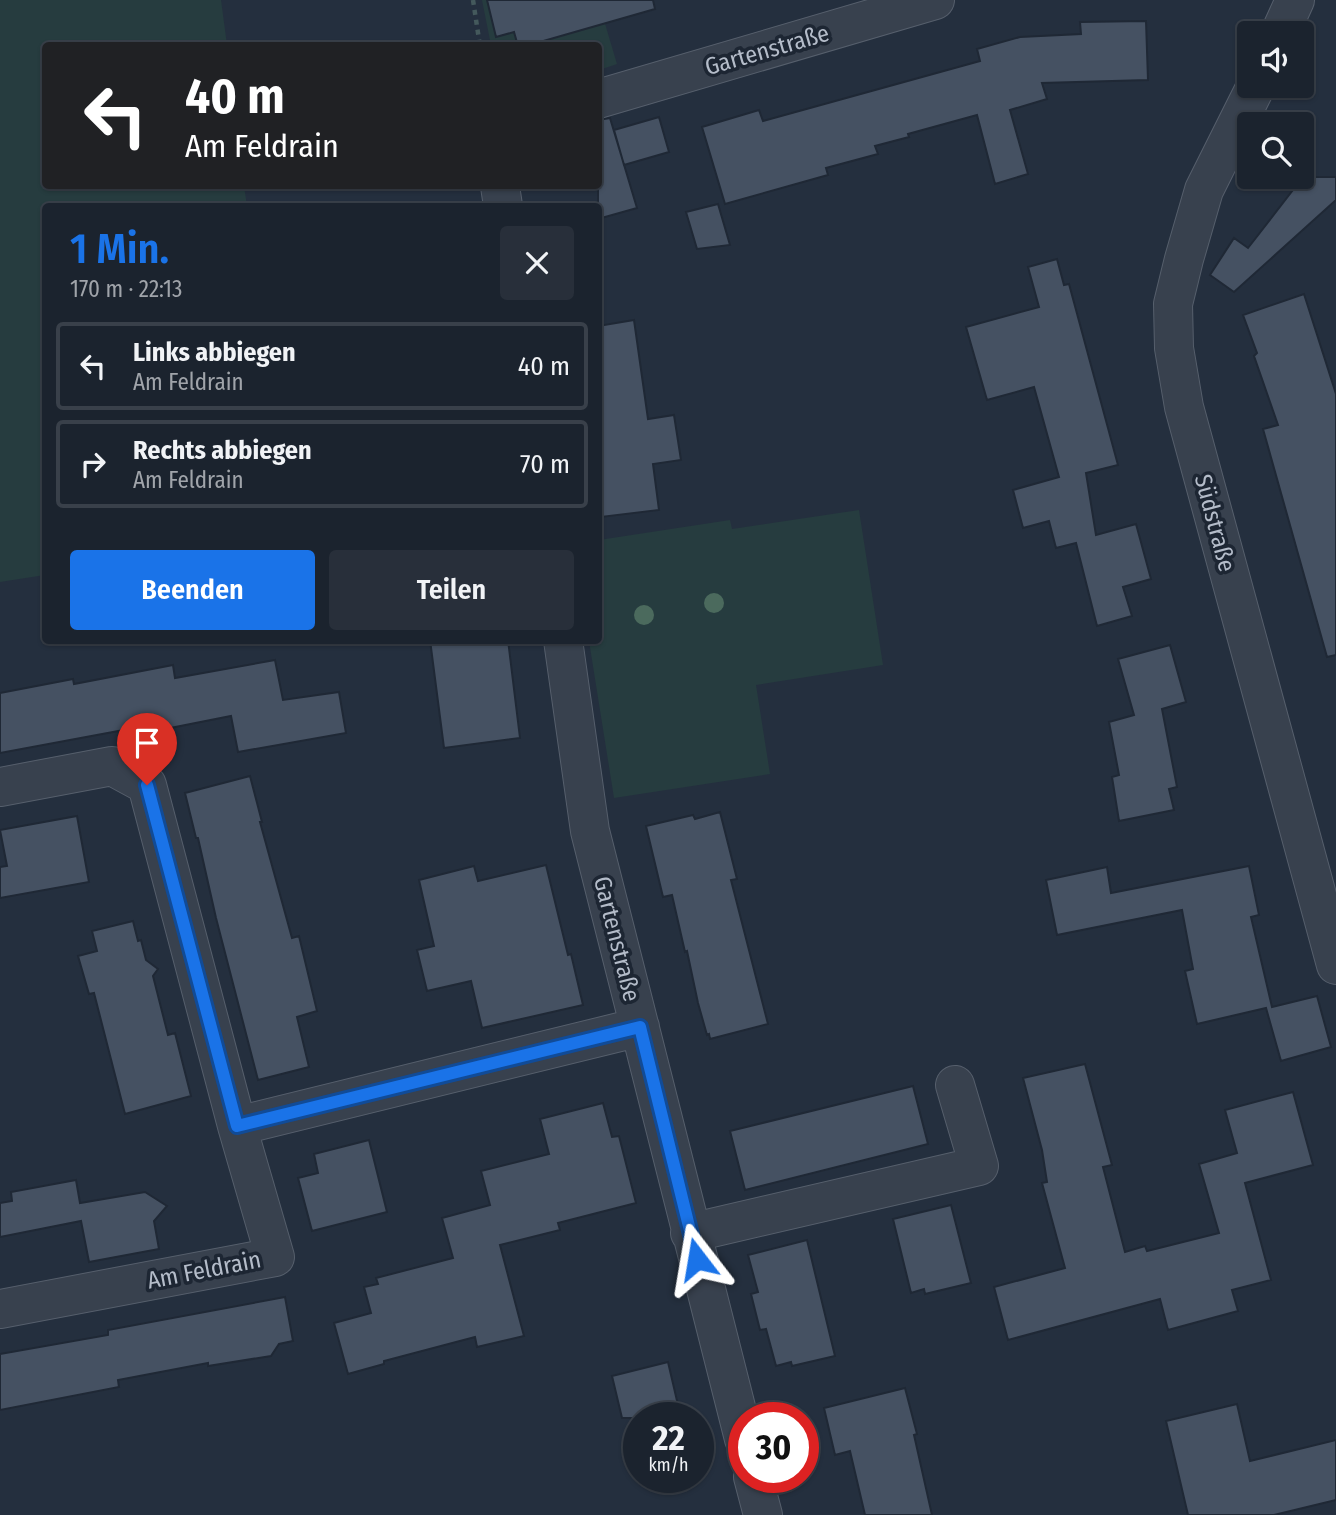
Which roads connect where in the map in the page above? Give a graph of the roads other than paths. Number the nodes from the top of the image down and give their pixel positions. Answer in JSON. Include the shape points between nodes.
{"nodes":[{"id":1,"x":935,"y":0,"type":"edge"},
{"id":2,"x":1295,"y":0,"type":"edge"},
{"id":3,"x":1285,"y":21,"type":"edge"},
{"id":4,"x":602,"y":98,"type":"edge"},
{"id":5,"x":1249,"y":98,"type":"edge"},
{"id":6,"x":564,"y":644,"type":"edge"},
{"id":7,"x":0,"y":787,"type":"edge"},
{"id":8,"x":1336,"y":965,"type":"edge"},
{"id":9,"x":640,"y":1027,"type":"junction"},
{"id":10,"x":955,"y":1085,"type":"dead end"},
{"id":11,"x":237,"y":1126,"type":"junction"},
{"id":12,"x":691,"y":1233,"type":"junction"},
{"id":13,"x":0,"y":1309,"type":"edge"},
{"id":14,"x":734,"y":1402,"type":"edge"},
{"id":15,"x":758,"y":1493,"type":"edge"},
{"id":16,"x":763,"y":1515,"type":"edge"}],
"edges":[{"from":1,"to":4,"type":"street","name":"Gartenstraße"},
{"from":2,"to":3,"type":"street"},
{"from":5,"to":8,"type":"street","name":"Südstraße","via":[[1204,190],[1173,304],[1174,348],[1187,420]]},
{"from":6,"to":9,"type":"street","name":"Gartenstraße","via":[[590,831]]},
{"from":7,"to":11,"type":"street","name":"Am Feldrain","via":[[112,766],[147,785]]},
{"from":9,"to":11,"type":"street"},
{"from":9,"to":12,"type":"street","name":"Gartenstraße"},
{"from":10,"to":12,"type":"street","via":[[979,1166]]},
{"from":11,"to":13,"type":"street","name":"Am Feldrain","via":[[275,1257]]},
{"from":12,"to":14,"type":"street","name":"Gartenstraße"},
{"from":15,"to":16,"type":"street"}]}
